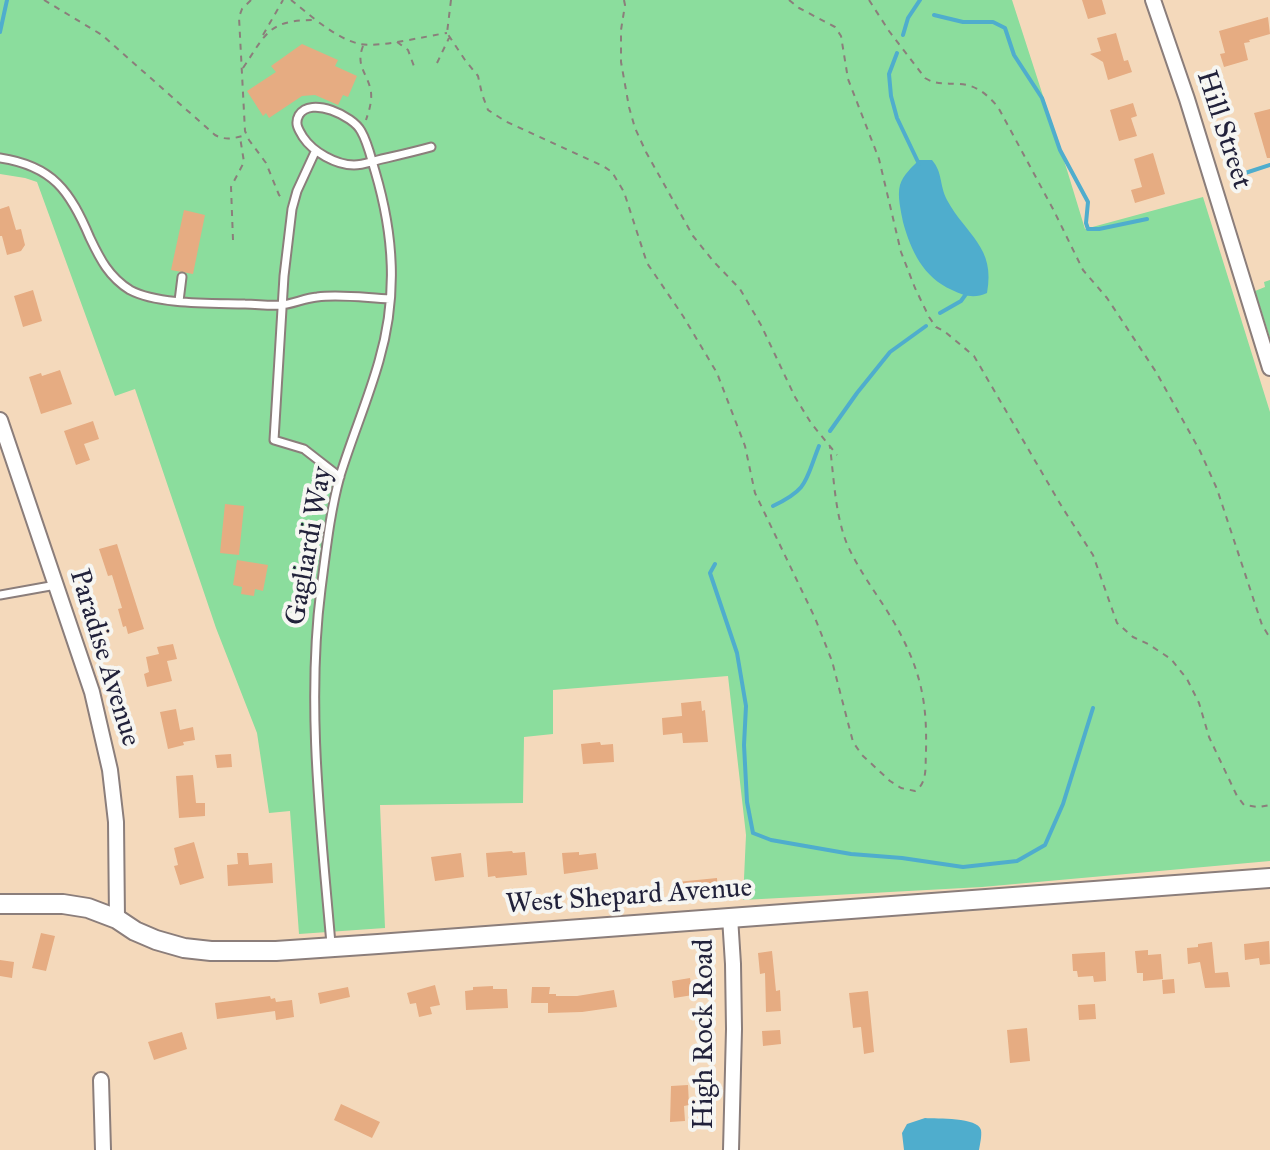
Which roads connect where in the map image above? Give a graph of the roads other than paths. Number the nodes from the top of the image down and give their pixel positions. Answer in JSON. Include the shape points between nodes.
{"nodes":[{"id":1,"x":1153,"y":0,"type":"edge"},
{"id":2,"x":431,"y":147,"type":"dead end"},
{"id":3,"x":315,"y":152,"type":"junction"},
{"id":4,"x":0,"y":158,"type":"edge"},
{"id":5,"x":372,"y":161,"type":"junction"},
{"id":6,"x":182,"y":277,"type":"dead end"},
{"id":7,"x":390,"y":299,"type":"junction"},
{"id":8,"x":179,"y":301,"type":"junction"},
{"id":9,"x":282,"y":305,"type":"junction"},
{"id":10,"x":1270,"y":368,"type":"edge"},
{"id":11,"x":0,"y":420,"type":"edge"},
{"id":12,"x":340,"y":477,"type":"junction"},
{"id":13,"x":56,"y":585,"type":"junction"},
{"id":14,"x":0,"y":595,"type":"edge"},
{"id":15,"x":1270,"y":878,"type":"edge"},
{"id":16,"x":0,"y":904,"type":"edge"},
{"id":17,"x":730,"y":917,"type":"junction"},
{"id":18,"x":117,"y":919,"type":"junction"},
{"id":19,"x":331,"y":946,"type":"junction"},
{"id":20,"x":101,"y":1080,"type":"dead end"},
{"id":21,"x":103,"y":1150,"type":"edge"},
{"id":22,"x":731,"y":1150,"type":"edge"}],
"edges":[{"from":1,"to":10,"type":"street","name":"Hill Street"},
{"from":2,"to":5,"type":"lane"},
{"from":3,"to":5,"type":"lane","via":[[343,164]]},
{"from":3,"to":5,"type":"lane","name":"Gagliardi Way","via":[[297,128],[301,112],[315,108],[351,120]]},
{"from":3,"to":9,"type":"lane","via":[[292,209]]},
{"from":4,"to":8,"type":"lane","via":[[42,171],[63,187],[114,278],[132,291]]},
{"from":5,"to":7,"type":"lane","name":"Gagliardi Way","via":[[389,234]]},
{"from":6,"to":8,"type":"lane"},
{"from":7,"to":9,"type":"lane","via":[[318,297]]},
{"from":7,"to":12,"type":"lane","name":"Gagliardi Way","via":[[380,360]]},
{"from":8,"to":9,"type":"lane"},
{"from":9,"to":12,"type":"lane","via":[[274,440],[304,449]]},
{"from":11,"to":13,"type":"street","name":"Paradise Avenue"},
{"from":12,"to":19,"type":"lane","name":"Gagliardi Way","via":[[315,656]]},
{"from":13,"to":14,"type":"lane"},
{"from":13,"to":18,"type":"street","name":"Paradise Avenue","via":[[92,692],[110,770]]},
{"from":15,"to":17,"type":"street","name":"West Shepard Avenue"},
{"from":16,"to":18,"type":"street","name":"West Shepard Avenue","via":[[63,904]]},
{"from":17,"to":19,"type":"street","name":"West Shepard Avenue"},
{"from":17,"to":22,"type":"street","name":"High Rock Road"},
{"from":18,"to":19,"type":"street","name":"West Shepard Avenue","via":[[184,948],[240,952]]},
{"from":20,"to":21,"type":"street"}]}
